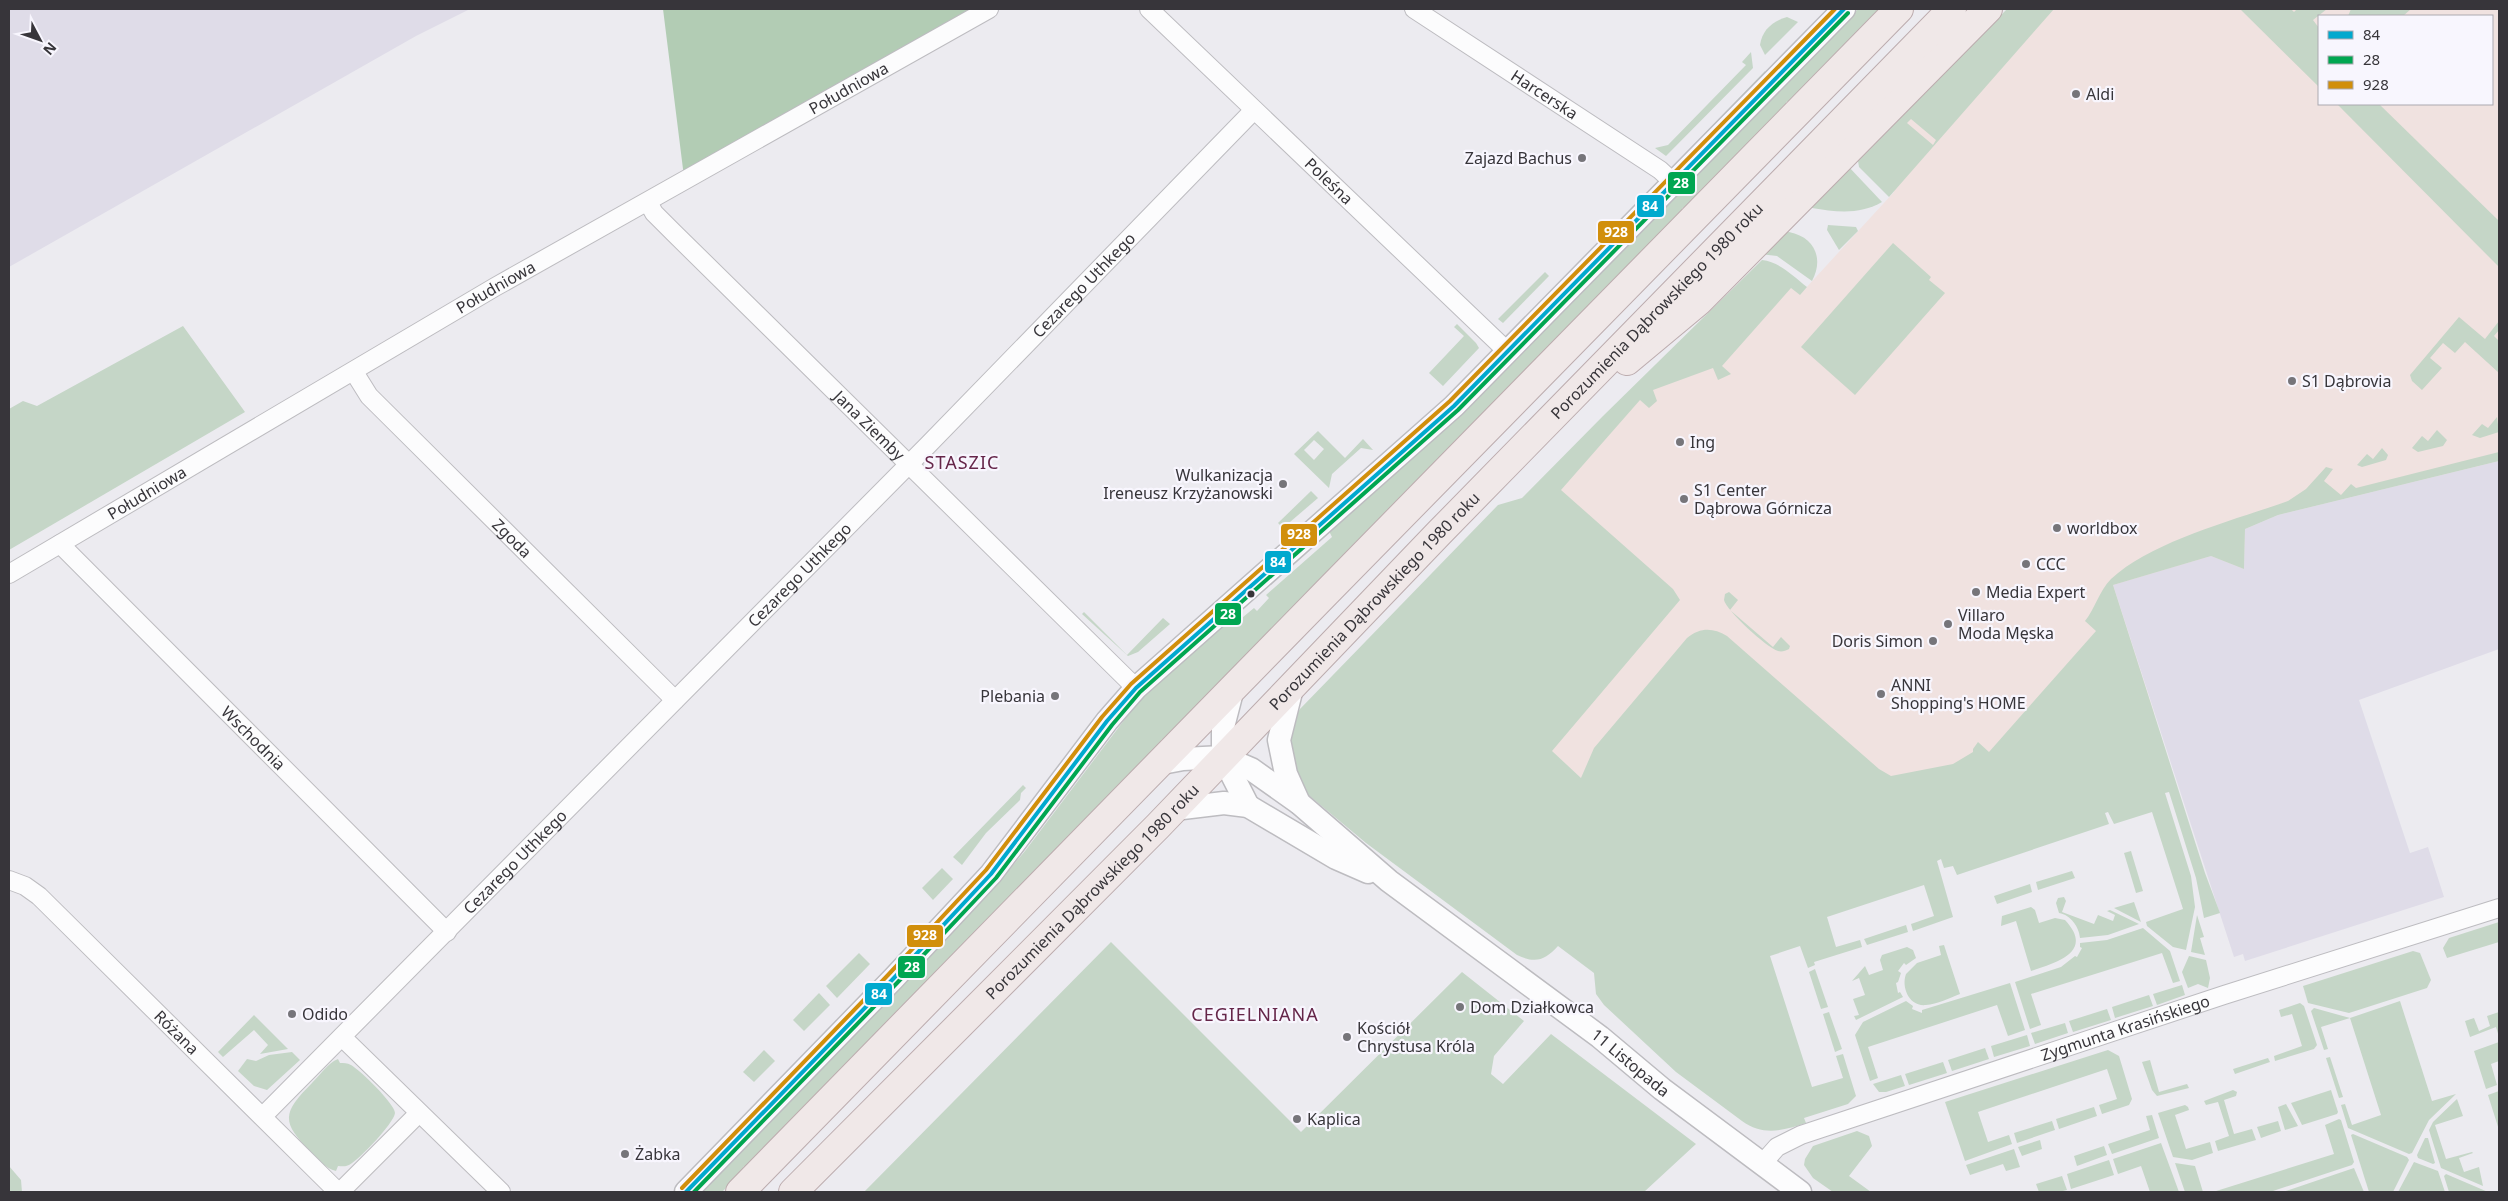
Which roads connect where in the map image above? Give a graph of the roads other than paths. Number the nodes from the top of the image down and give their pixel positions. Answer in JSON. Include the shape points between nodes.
{"nodes":[{"id":1,"x":988,"y":9,"type":"edge"},
{"id":2,"x":1149,"y":9,"type":"edge"},
{"id":3,"x":1414,"y":9,"type":"edge"},
{"id":4,"x":1844,"y":9,"type":"edge"},
{"id":5,"x":1899,"y":9,"type":"edge"},
{"id":6,"x":1952,"y":9,"type":"edge"},
{"id":7,"x":1988,"y":9,"type":"edge"},
{"id":8,"x":1254,"y":110,"type":"junction"},
{"id":9,"x":1674,"y":183,"type":"junction"},
{"id":10,"x":648,"y":202,"type":"junction"},
{"id":11,"x":1508,"y":352,"type":"junction"},
{"id":12,"x":354,"y":372,"type":"junction"},
{"id":13,"x":1557,"y":412,"type":"junction"},
{"id":14,"x":908,"y":464,"type":"junction"},
{"id":15,"x":60,"y":544,"type":"junction"},
{"id":16,"x":9,"y":574,"type":"edge"},
{"id":17,"x":1294,"y":683,"type":"junction"},
{"id":18,"x":1136,"y":688,"type":"junction"},
{"id":19,"x":1233,"y":688,"type":"junction"},
{"id":20,"x":676,"y":700,"type":"junction"},
{"id":21,"x":1223,"y":757,"type":"junction"},
{"id":22,"x":1162,"y":763,"type":"junction"},
{"id":23,"x":1299,"y":803,"type":"junction"},
{"id":24,"x":1248,"y":806,"type":"junction"},
{"id":25,"x":1174,"y":809,"type":"junction"},
{"id":26,"x":9,"y":880,"type":"edge"},
{"id":27,"x":1389,"y":882,"type":"junction"},
{"id":28,"x":2499,"y":908,"type":"edge"},
{"id":29,"x":447,"y":932,"type":"junction"},
{"id":30,"x":342,"y":1037,"type":"junction"},
{"id":31,"x":419,"y":1112,"type":"junction"},
{"id":32,"x":263,"y":1116,"type":"junction"},
{"id":33,"x":1762,"y":1164,"type":"junction"},
{"id":34,"x":339,"y":1192,"type":"edge"},
{"id":35,"x":501,"y":1192,"type":"edge"},
{"id":36,"x":686,"y":1192,"type":"edge"},
{"id":37,"x":740,"y":1192,"type":"edge"},
{"id":38,"x":793,"y":1192,"type":"edge"},
{"id":39,"x":1800,"y":1192,"type":"edge"}],
"edges":[{"from":1,"to":10,"type":"street","name":"Południowa"},
{"from":2,"to":8,"type":"street","name":"Poleśna"},
{"from":3,"to":9,"type":"street","name":"Harcerska","via":[[1660,170]]},
{"from":4,"to":9,"type":"street"},
{"from":5,"to":19,"type":"main road"},
{"from":6,"to":13,"type":"main road","name":"Porozumienia Dąbrowskiego 1980 roku"},
{"from":7,"to":13,"type":"main road","via":[[1699,302]]},
{"from":8,"to":11,"type":"street","name":"Poleśna"},
{"from":8,"to":14,"type":"street","name":"Cezarego Uthkego"},
{"from":9,"to":11,"type":"street"},
{"from":10,"to":12,"type":"street","name":"Południowa","via":[[495,287]]},
{"from":10,"to":14,"type":"street","name":"Jana Ziemby","via":[[654,213]]},
{"from":11,"to":18,"type":"street","via":[[1389,466]]},
{"from":12,"to":15,"type":"street","name":"Południowa"},
{"from":12,"to":20,"type":"street","name":"Zgoda","via":[[370,396]]},
{"from":13,"to":17,"type":"main road","name":"Porozumienia Dąbrowskiego 1980 roku"},
{"from":14,"to":18,"type":"street","name":"Jana Ziemby"},
{"from":14,"to":20,"type":"street","name":"Cezarego Uthkego"},
{"from":15,"to":16,"type":"street","name":"Południowa"},
{"from":15,"to":29,"type":"street","name":"Wschodnia"},
{"from":17,"to":21,"type":"main road","name":"Porozumienia Dąbrowskiego 1980 roku"},
{"from":17,"to":23,"type":"street","via":[[1279,740],[1286,774]]},
{"from":18,"to":36,"type":"street","via":[[1107,721],[991,874]]},
{"from":19,"to":21,"type":"street","via":[[1223,727]]},
{"from":19,"to":22,"type":"main road"},
{"from":20,"to":29,"type":"street","name":"Cezarego Uthkego"},
{"from":21,"to":22,"type":"street","via":[[1183,758]]},
{"from":21,"to":23,"type":"street","name":"11 Listopada","via":[[1251,769]]},
{"from":21,"to":24,"type":"street"},
{"from":21,"to":25,"type":"main road","name":"Porozumienia Dąbrowskiego 1980 roku"},
{"from":22,"to":37,"type":"main road"},
{"from":23,"to":27,"type":"street","name":"11 Listopada"},
{"from":24,"to":25,"type":"street","via":[[1224,803]]},
{"from":24,"to":27,"type":"street","name":"11 Listopada","via":[[1336,858]]},
{"from":25,"to":38,"type":"main road","name":"Porozumienia Dąbrowskiego 1980 roku"},
{"from":26,"to":32,"type":"street","name":"Różana","via":[[40,896]]},
{"from":27,"to":33,"type":"street","name":"11 Listopada","via":[[1600,1037],[1662,1089]]},
{"from":28,"to":33,"type":"street","name":"Zygmunta Krasińskiego","via":[[1801,1135],[1777,1147]]},
{"from":29,"to":30,"type":"street","name":"Cezarego Uthkego"},
{"from":30,"to":31,"type":"street"},
{"from":30,"to":32,"type":"street","name":"Cezarego Uthkego"},
{"from":31,"to":34,"type":"street"},
{"from":31,"to":35,"type":"street"},
{"from":32,"to":34,"type":"street","name":"Różana"},
{"from":33,"to":39,"type":"street","name":"11 Listopada"}]}
